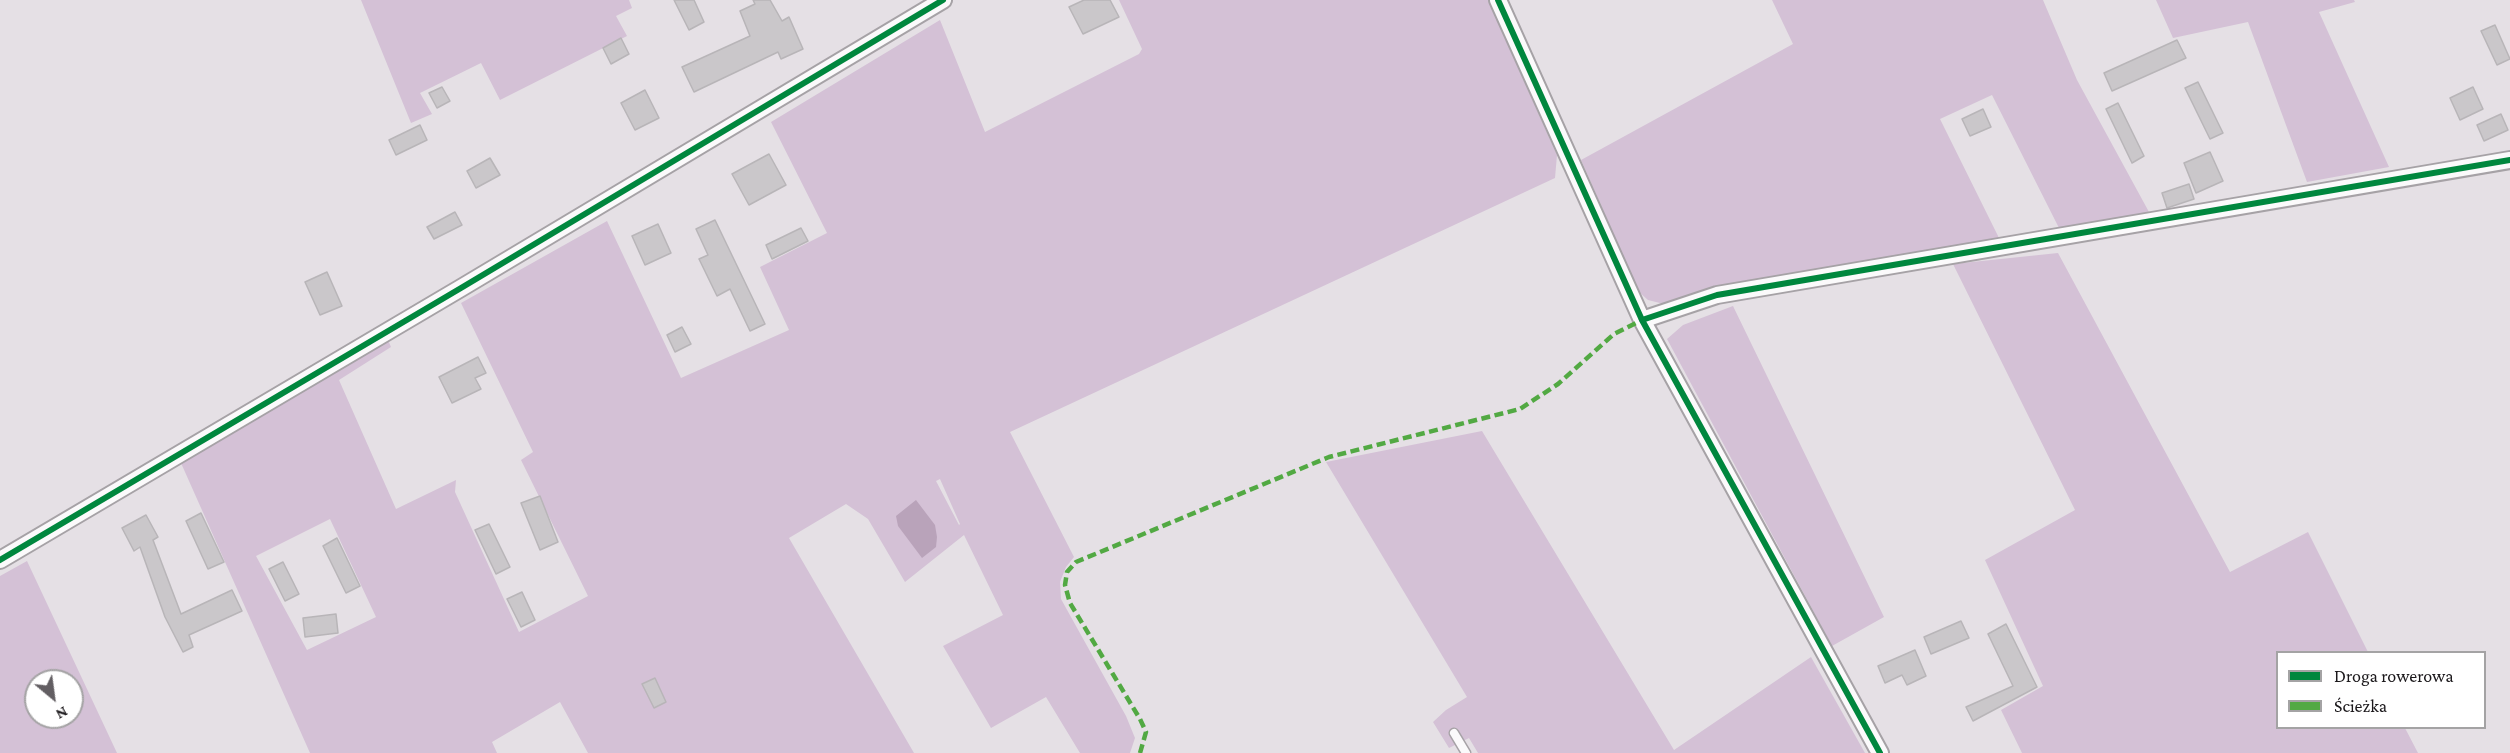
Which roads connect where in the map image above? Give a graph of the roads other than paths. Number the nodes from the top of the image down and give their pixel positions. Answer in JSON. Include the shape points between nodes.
{"nodes":[{"id":1,"x":943,"y":0,"type":"edge"},
{"id":2,"x":1498,"y":0,"type":"edge"},
{"id":3,"x":2510,"y":160,"type":"edge"},
{"id":4,"x":1642,"y":320,"type":"junction"},
{"id":5,"x":0,"y":560,"type":"edge"},
{"id":6,"x":1454,"y":733,"type":"dead end"},
{"id":7,"x":1466,"y":753,"type":"edge"},
{"id":8,"x":1880,"y":753,"type":"edge"}],
"edges":[{"from":1,"to":5,"type":"street"},
{"from":2,"to":4,"type":"street"},
{"from":3,"to":4,"type":"street","via":[[1717,296]]},
{"from":4,"to":8,"type":"street"},
{"from":6,"to":7,"type":"lane"}]}
